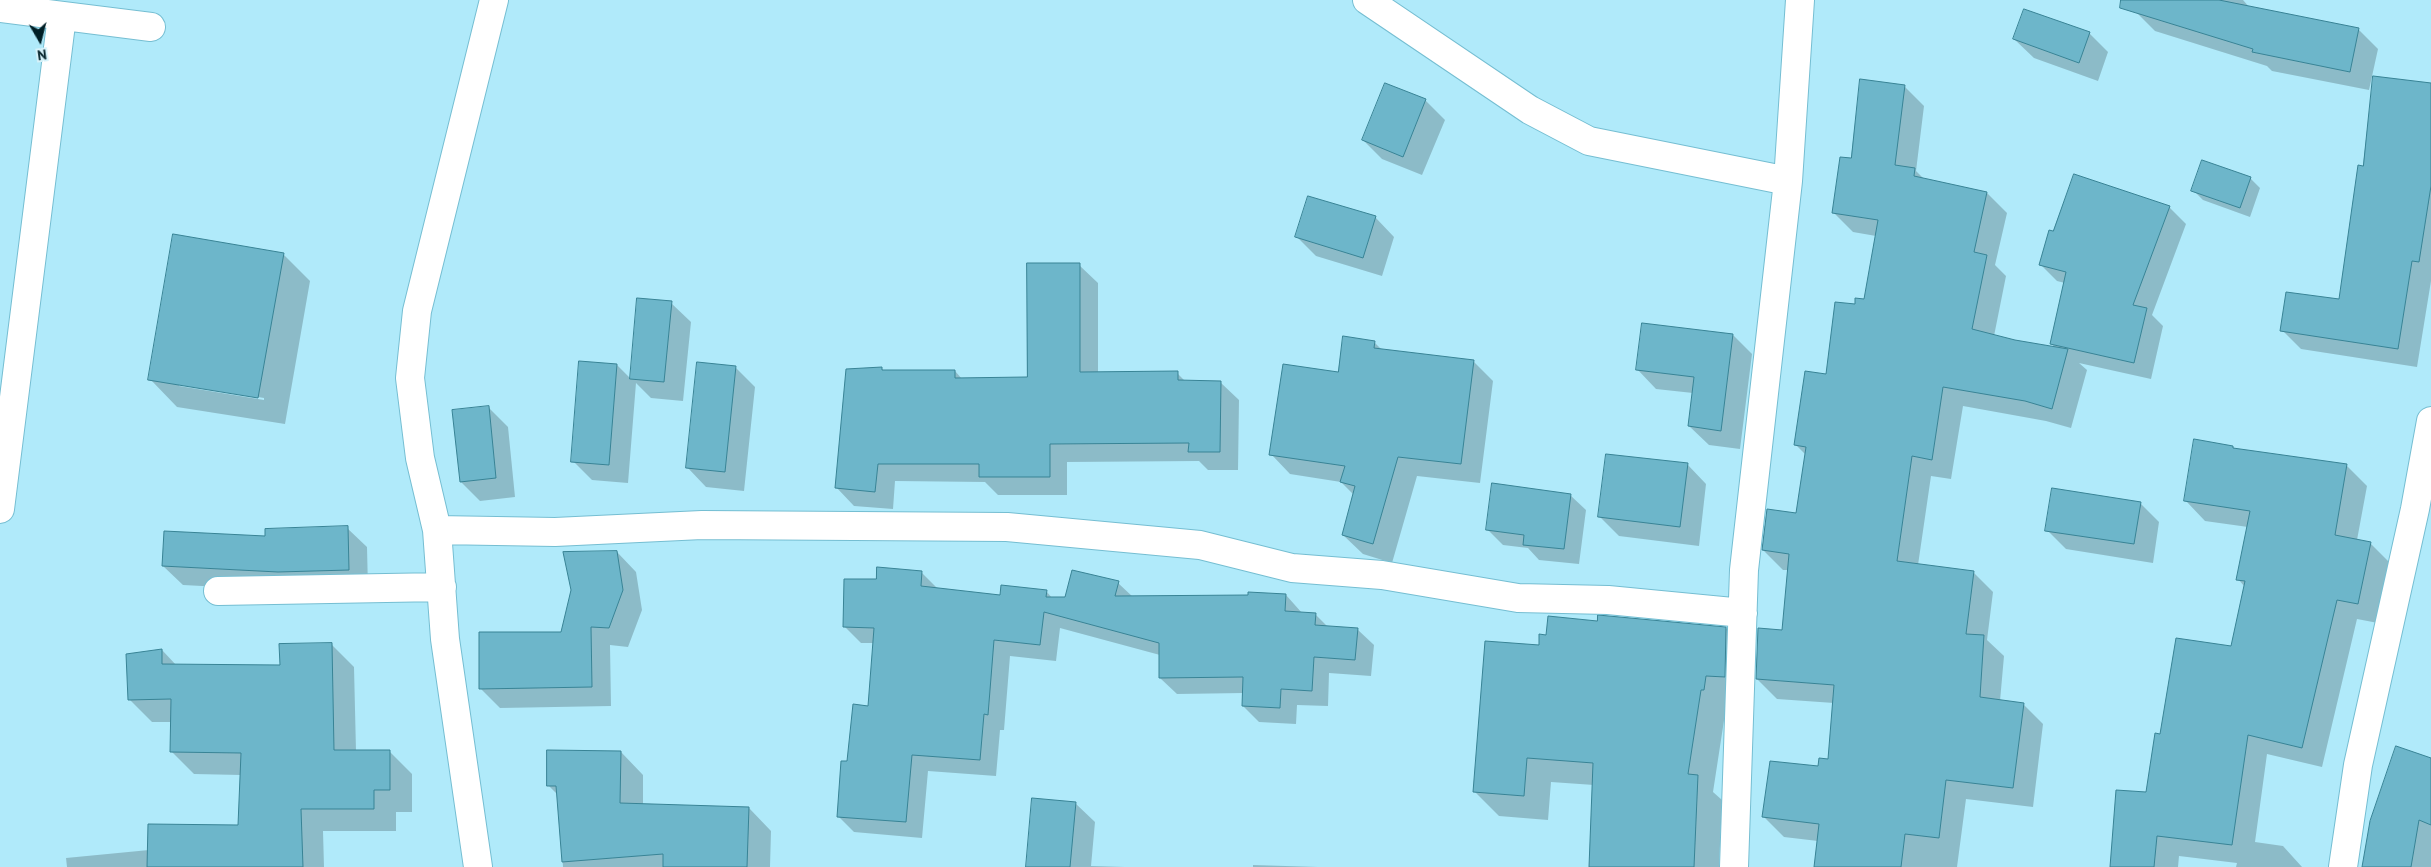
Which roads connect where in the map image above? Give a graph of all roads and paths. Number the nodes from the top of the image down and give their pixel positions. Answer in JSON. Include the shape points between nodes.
{"nodes":[{"id":1,"x":494,"y":0,"type":"edge"},
{"id":2,"x":1367,"y":0,"type":"edge"},
{"id":3,"x":1800,"y":0,"type":"edge"},
{"id":4,"x":0,"y":8,"type":"edge"},
{"id":5,"x":62,"y":16,"type":"junction"},
{"id":6,"x":151,"y":28,"type":"dead end"},
{"id":7,"x":1788,"y":181,"type":"junction"},
{"id":8,"x":2431,"y":421,"type":"edge"},
{"id":9,"x":0,"y":509,"type":"edge"},
{"id":10,"x":437,"y":530,"type":"junction"},
{"id":11,"x":442,"y":587,"type":"junction"},
{"id":12,"x":218,"y":590,"type":"dead end"},
{"id":13,"x":1743,"y":613,"type":"junction"},
{"id":14,"x":478,"y":867,"type":"edge"},
{"id":15,"x":1734,"y":867,"type":"edge"},
{"id":16,"x":2343,"y":867,"type":"edge"}],
"edges":[{"from":1,"to":10,"type":"street","via":[[417,311],[410,378],[420,458]]},
{"from":2,"to":7,"type":"street","via":[[1530,110],[1589,140]]},
{"from":3,"to":7,"type":"street"},
{"from":4,"to":5,"type":"street"},
{"from":5,"to":6,"type":"street"},
{"from":5,"to":9,"type":"street"},
{"from":7,"to":13,"type":"street","via":[[1744,570]]},
{"from":8,"to":16,"type":"street","via":[[2415,509],[2358,765]]},
{"from":10,"to":11,"type":"street"},
{"from":10,"to":13,"type":"street","via":[[555,532],[702,525],[1016,528],[1200,545],[1292,568],[1382,575],[1518,598],[1608,600]]},
{"from":11,"to":12,"type":"street"},
{"from":11,"to":14,"type":"street","via":[[445,639]]},
{"from":13,"to":15,"type":"street"}]}
